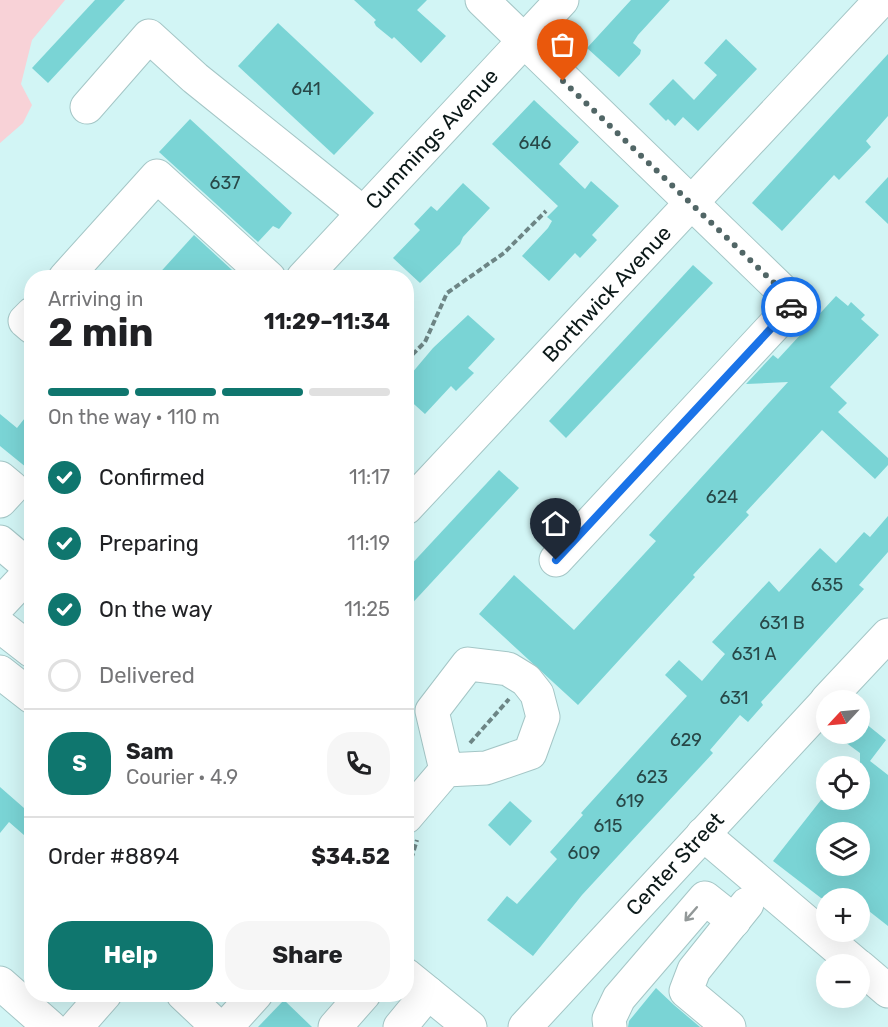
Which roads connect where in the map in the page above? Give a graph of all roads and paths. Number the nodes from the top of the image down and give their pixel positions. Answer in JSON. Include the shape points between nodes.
{"nodes":[{"id":1,"x":482,"y":0,"type":"edge"},
{"id":2,"x":562,"y":0,"type":"edge"},
{"id":3,"x":880,"y":0,"type":"edge"},
{"id":4,"x":523,"y":42,"type":"junction"},
{"id":5,"x":87,"y":107,"type":"dead end"},
{"id":6,"x":690,"y":204,"type":"junction"},
{"id":7,"x":546,"y":211,"type":"dead end"},
{"id":8,"x":363,"y":213,"type":"junction"},
{"id":9,"x":72,"y":270,"type":"edge"},
{"id":10,"x":260,"y":270,"type":"edge"},
{"id":11,"x":310,"y":270,"type":"edge"},
{"id":12,"x":414,"y":353,"type":"edge"},
{"id":13,"x":0,"y":477,"type":"edge"},
{"id":14,"x":414,"y":499,"type":"edge"},
{"id":15,"x":0,"y":501,"type":"edge"},
{"id":16,"x":0,"y":543,"type":"edge"},
{"id":17,"x":556,"y":560,"type":"dead end"},
{"id":18,"x":24,"y":563,"type":"edge"},
{"id":19,"x":24,"y":578,"type":"edge"},
{"id":20,"x":0,"y":604,"type":"edge"},
{"id":21,"x":0,"y":626,"type":"edge"},
{"id":22,"x":888,"y":635,"type":"edge"},
{"id":23,"x":24,"y":645,"type":"edge"},
{"id":24,"x":0,"y":672,"type":"edge"},
{"id":25,"x":526,"y":680,"type":"junction"},
{"id":26,"x":837,"y":690,"type":"edge"},
{"id":27,"x":24,"y":692,"type":"edge"},
{"id":28,"x":816,"y":713,"type":"edge"},
{"id":29,"x":446,"y":770,"type":"junction"},
{"id":30,"x":414,"y":808,"type":"edge"},
{"id":31,"x":703,"y":834,"type":"junction"},
{"id":32,"x":763,"y":885,"type":"junction"},
{"id":33,"x":734,"y":921,"type":"junction"},
{"id":34,"x":844,"y":954,"type":"edge"},
{"id":35,"x":870,"y":976,"type":"edge"},
{"id":36,"x":0,"y":983,"type":"edge"},
{"id":37,"x":417,"y":984,"type":"edge"},
{"id":38,"x":888,"y":991,"type":"edge"},
{"id":39,"x":98,"y":1002,"type":"edge"},
{"id":40,"x":191,"y":1002,"type":"edge"},
{"id":41,"x":249,"y":1002,"type":"edge"},
{"id":42,"x":357,"y":1002,"type":"edge"},
{"id":43,"x":410,"y":1002,"type":"edge"},
{"id":44,"x":613,"y":1015,"type":"edge"},
{"id":45,"x":50,"y":1027,"type":"edge"},
{"id":46,"x":76,"y":1027,"type":"edge"},
{"id":47,"x":218,"y":1027,"type":"edge"},
{"id":48,"x":226,"y":1027,"type":"edge"},
{"id":49,"x":335,"y":1027,"type":"edge"},
{"id":50,"x":400,"y":1027,"type":"edge"},
{"id":51,"x":470,"y":1027,"type":"edge"},
{"id":52,"x":525,"y":1027,"type":"edge"},
{"id":53,"x":729,"y":1027,"type":"edge"}],
"edges":[{"from":1,"to":4,"type":"street"},
{"from":2,"to":4,"type":"street","name":"Cummings Avenue"},
{"from":3,"to":6,"type":"street","name":"Borthwick Avenue"},
{"from":4,"to":6,"type":"street"},
{"from":4,"to":8,"type":"street","name":"Cummings Avenue"},
{"from":5,"to":8,"type":"street","via":[[148,36]]},
{"from":6,"to":14,"type":"street","name":"Borthwick Avenue"},
{"from":6,"to":17,"type":"street","via":[[795,303]]},
{"from":7,"to":12,"type":"path","via":[[504,254],[447,293],[425,342]]},
{"from":8,"to":11,"type":"street","name":"Cummings Avenue"},
{"from":9,"to":10,"type":"street","via":[[157,176]]},
{"from":13,"to":15,"type":"street","via":[[12,488]]},
{"from":16,"to":18,"type":"street"},
{"from":19,"to":20,"type":"street"},
{"from":21,"to":23,"type":"street"},
{"from":22,"to":26,"type":"street","name":"Center Street"},
{"from":24,"to":27,"type":"street"},
{"from":25,"to":29,"type":"path"},
{"from":25,"to":29,"type":"street","via":[[537,694],[543,717],[530,753],[486,768]]},
{"from":25,"to":29,"type":"street","via":[[508,669],[468,664],[432,711]]},
{"from":28,"to":31,"type":"street","name":"Center Street"},
{"from":29,"to":30,"type":"street"},
{"from":31,"to":32,"type":"street"},
{"from":31,"to":52,"type":"street","name":"Center Street"},
{"from":32,"to":33,"type":"street"},
{"from":32,"to":34,"type":"street"},
{"from":33,"to":44,"type":"street","one_way":true,"via":[[705,898]]},
{"from":33,"to":53,"type":"street","via":[[694,970],[686,991]]},
{"from":35,"to":38,"type":"street"},
{"from":36,"to":45,"type":"street"},
{"from":37,"to":51,"type":"street"},
{"from":39,"to":46,"type":"street"},
{"from":40,"to":47,"type":"street"},
{"from":41,"to":48,"type":"street"},
{"from":42,"to":49,"type":"street"},
{"from":43,"to":50,"type":"street"}]}
